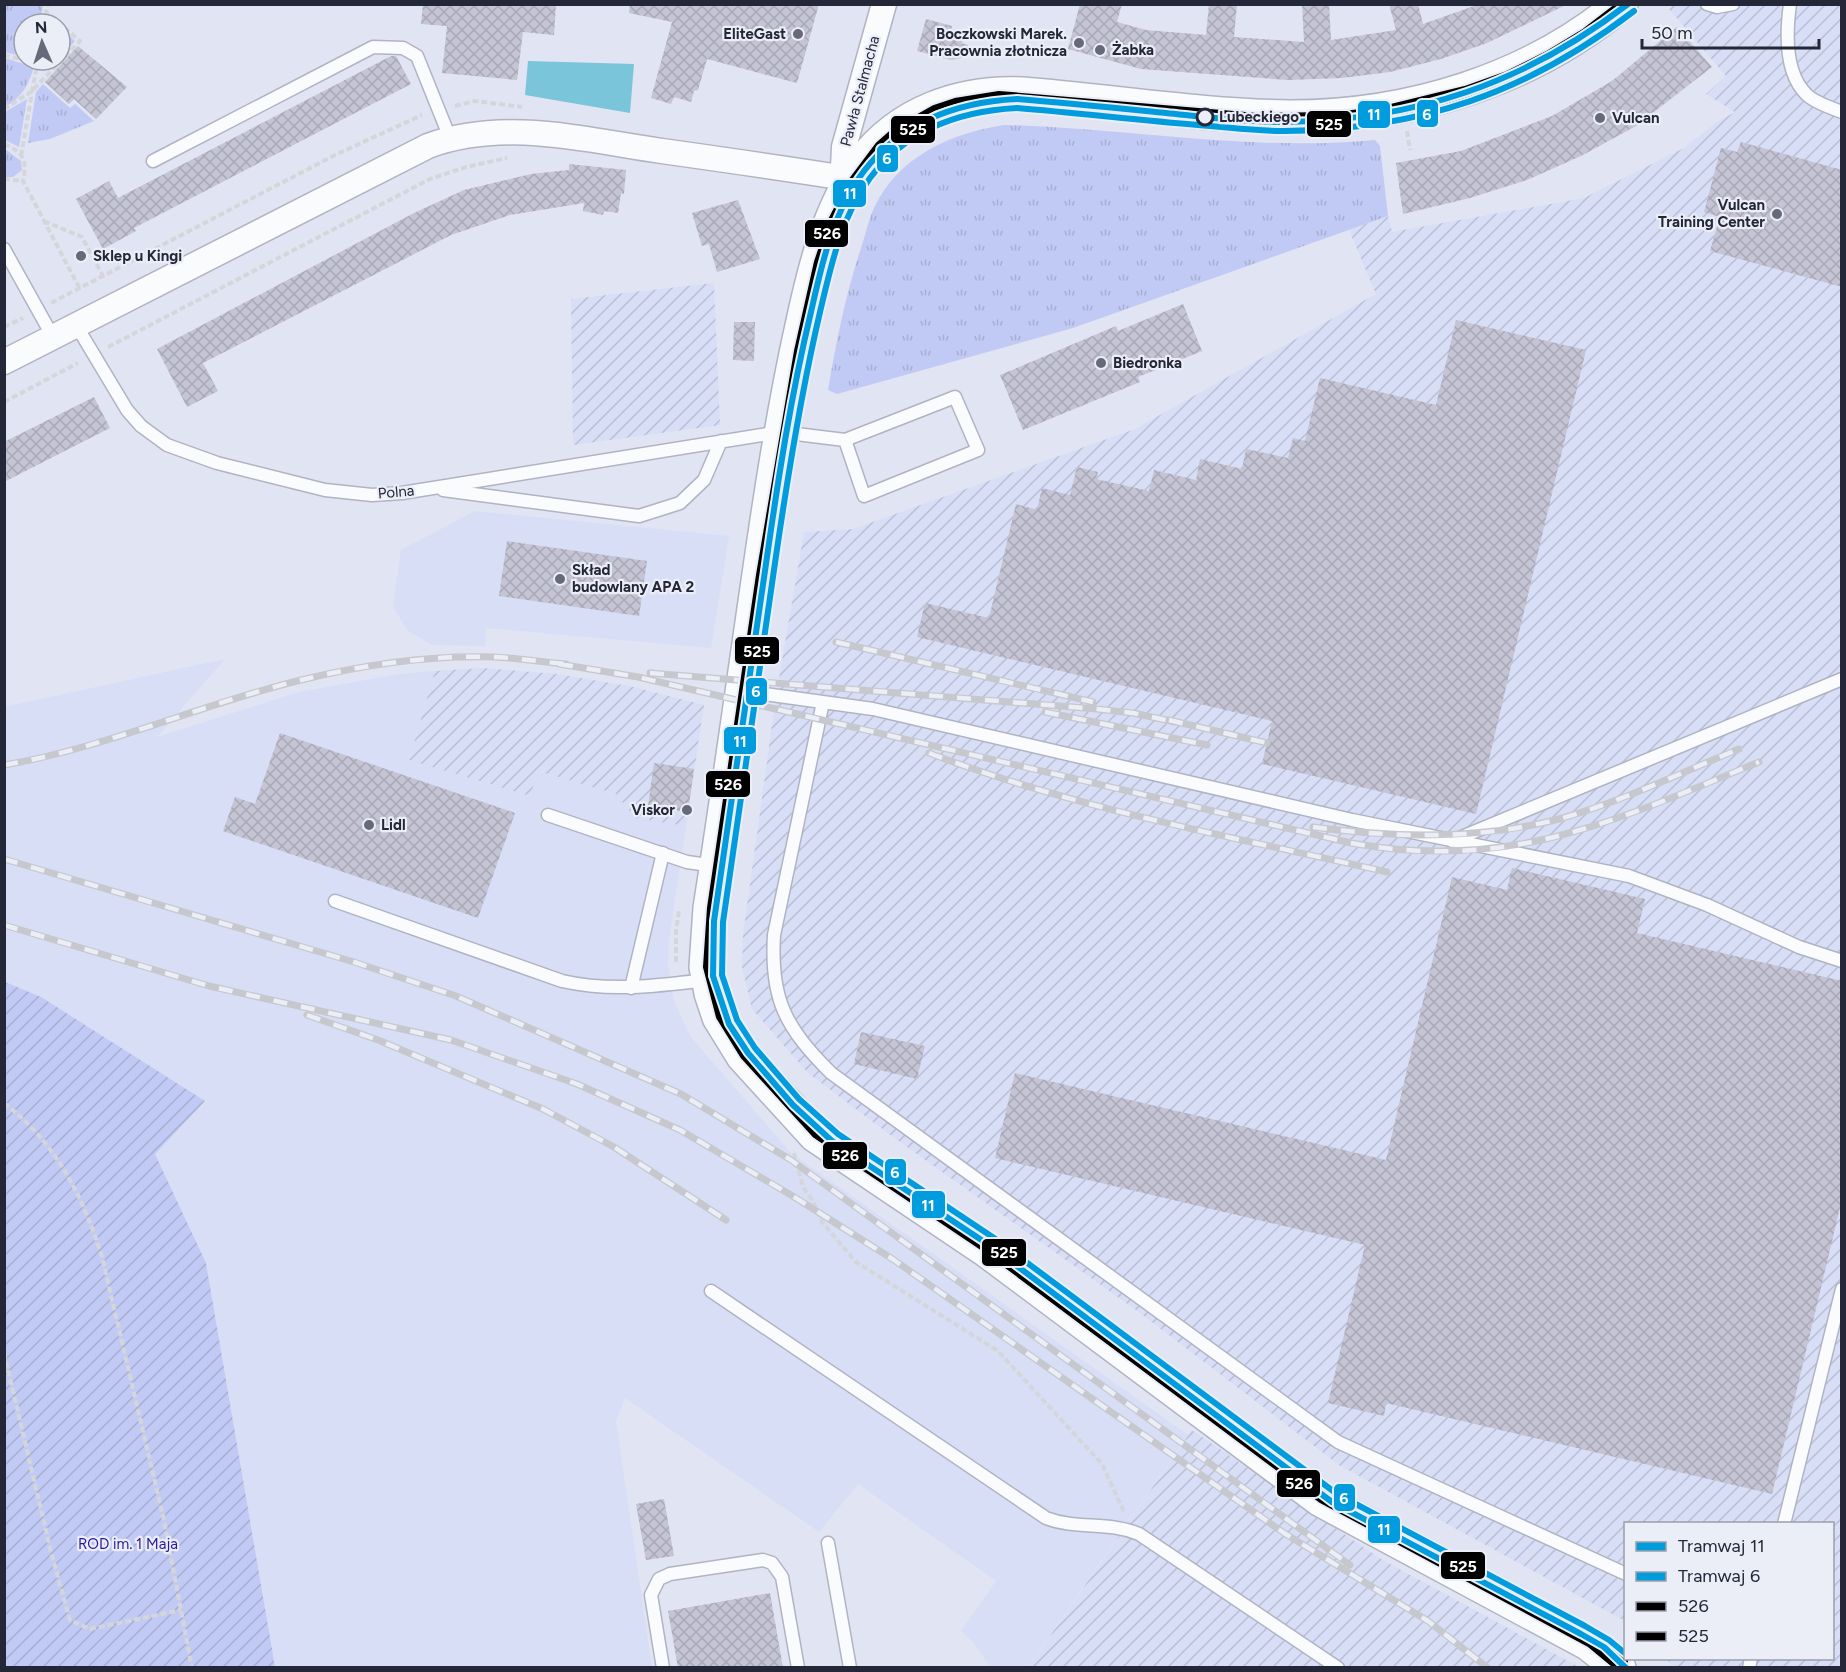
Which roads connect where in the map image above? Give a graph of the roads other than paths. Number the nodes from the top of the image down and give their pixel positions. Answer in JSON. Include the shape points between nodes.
{"nodes":[{"id":1,"x":884,"y":4,"type":"edge"},
{"id":2,"x":1621,"y":4,"type":"edge"},
{"id":3,"x":1733,"y":4,"type":"edge"},
{"id":4,"x":1790,"y":4,"type":"edge"},
{"id":5,"x":1707,"y":5,"type":"edge"},
{"id":6,"x":1842,"y":112,"type":"edge"},
{"id":7,"x":450,"y":138,"type":"junction"},
{"id":8,"x":153,"y":161,"type":"dead end"},
{"id":9,"x":852,"y":179,"type":"junction"},
{"id":10,"x":4,"y":249,"type":"edge"},
{"id":11,"x":76,"y":325,"type":"junction"},
{"id":12,"x":53,"y":337,"type":"junction"},
{"id":13,"x":4,"y":362,"type":"edge"},
{"id":14,"x":780,"y":432,"type":"junction"},
{"id":15,"x":845,"y":440,"type":"junction"},
{"id":16,"x":721,"y":441,"type":"junction"},
{"id":17,"x":430,"y":488,"type":"junction"},
{"id":18,"x":1842,"y":679,"type":"edge"},
{"id":19,"x":742,"y":691,"type":"junction"},
{"id":20,"x":823,"y":702,"type":"junction"},
{"id":21,"x":548,"y":815,"type":"dead end"},
{"id":22,"x":1452,"y":841,"type":"junction"},
{"id":23,"x":663,"y":853,"type":"junction"},
{"id":24,"x":716,"y":866,"type":"junction"},
{"id":25,"x":335,"y":901,"type":"dead end"},
{"id":26,"x":1842,"y":961,"type":"edge"},
{"id":27,"x":693,"y":982,"type":"junction"},
{"id":28,"x":631,"y":988,"type":"junction"},
{"id":29,"x":1842,"y":1289,"type":"edge"},
{"id":30,"x":711,"y":1291,"type":"dead end"},
{"id":31,"x":1784,"y":1522,"type":"edge"},
{"id":32,"x":828,"y":1543,"type":"dead end"},
{"id":33,"x":1624,"y":1573,"type":"edge"},
{"id":34,"x":663,"y":1668,"type":"edge"},
{"id":35,"x":798,"y":1668,"type":"edge"},
{"id":36,"x":850,"y":1668,"type":"edge"},
{"id":37,"x":1338,"y":1668,"type":"edge"},
{"id":38,"x":1619,"y":1668,"type":"edge"}],
"edges":[{"from":1,"to":9,"type":"street","name":"Pawła Stalmacha","via":[[844,147],[843,167]]},
{"from":2,"to":9,"type":"street","via":[[1568,43],[1506,75],[1444,95],[1376,110],[1281,116],[1022,94],[989,94],[958,100],[899,127],[873,150]]},
{"from":3,"to":5,"type":"lane"},
{"from":4,"to":6,"type":"lane","via":[[1787,48],[1794,73],[1807,95]]},
{"from":7,"to":8,"type":"lane","via":[[417,56],[403,48],[373,47]]},
{"from":7,"to":9,"type":"street","via":[[495,132],[548,134]]},
{"from":7,"to":11,"type":"street","via":[[417,151]]},
{"from":9,"to":14,"type":"street","via":[[816,266]]},
{"from":10,"to":12,"type":"lane"},
{"from":11,"to":12,"type":"street"},
{"from":11,"to":17,"type":"lane","name":"Polna","via":[[127,410],[154,436],[185,453],[336,492],[372,495]]},
{"from":12,"to":13,"type":"street"},
{"from":14,"to":15,"type":"lane","name":"Polna"},
{"from":14,"to":16,"type":"lane","name":"Polna"},
{"from":14,"to":19,"type":"street"},
{"from":15,"to":15,"type":"lane","via":[[864,496],[978,450],[955,397]]},
{"from":16,"to":17,"type":"lane","name":"Polna"},
{"from":16,"to":17,"type":"lane","via":[[704,480],[680,503],[639,516]]},
{"from":18,"to":22,"type":"lane"},
{"from":19,"to":20,"type":"lane"},
{"from":19,"to":24,"type":"street"},
{"from":20,"to":22,"type":"lane","via":[[873,709]]},
{"from":20,"to":33,"type":"lane","via":[[774,935],[772,962],[782,1013],[811,1054],[840,1080],[1338,1442]]},
{"from":21,"to":23,"type":"lane"},
{"from":22,"to":26,"type":"lane","via":[[1629,876]]},
{"from":23,"to":24,"type":"lane","via":[[687,862]]},
{"from":23,"to":28,"type":"lane"},
{"from":24,"to":27,"type":"street","via":[[706,942]]},
{"from":25,"to":28,"type":"lane","via":[[561,981]]},
{"from":27,"to":28,"type":"lane"},
{"from":27,"to":38,"type":"street","via":[[739,1050],[797,1118],[828,1145],[986,1250],[1321,1500],[1579,1639]]},
{"from":29,"to":31,"type":"lane"},
{"from":30,"to":37,"type":"lane","via":[[1046,1518],[1064,1525],[1120,1526],[1138,1534]]},
{"from":32,"to":36,"type":"lane"},
{"from":34,"to":35,"type":"lane","via":[[651,1595],[659,1579],[763,1560],[772,1563],[782,1577]]}]}
